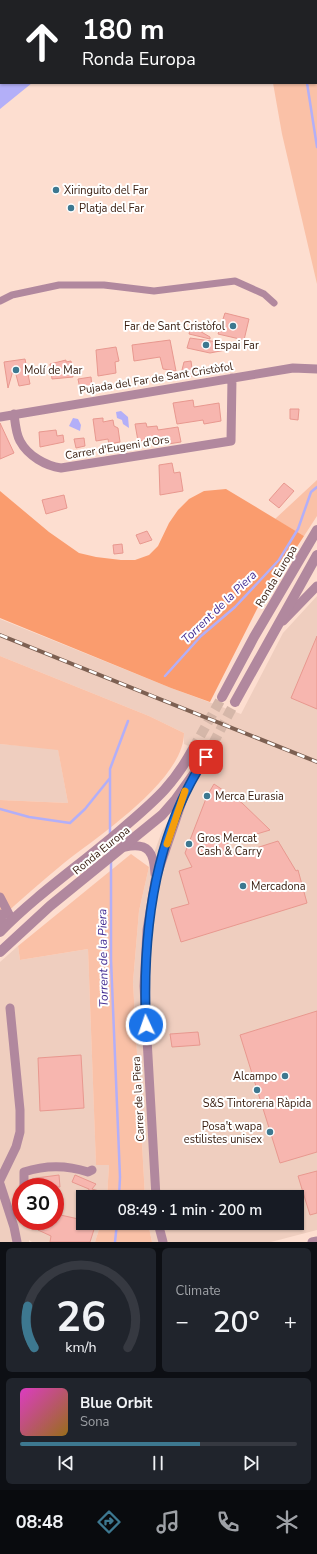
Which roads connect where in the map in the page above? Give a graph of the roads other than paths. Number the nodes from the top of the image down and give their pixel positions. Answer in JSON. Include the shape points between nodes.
{"nodes":[{"id":1,"x":0,"y":301,"type":"edge"},
{"id":2,"x":274,"y":303,"type":"dead end"},
{"id":3,"x":317,"y":369,"type":"edge"},
{"id":4,"x":232,"y":378,"type":"junction"},
{"id":5,"x":14,"y":414,"type":"junction"},
{"id":6,"x":0,"y":417,"type":"edge"},
{"id":7,"x":317,"y":530,"type":"edge"},
{"id":8,"x":317,"y":555,"type":"edge"},
{"id":9,"x":317,"y":586,"type":"edge"},
{"id":10,"x":273,"y":630,"type":"junction"},
{"id":11,"x":222,"y":697,"type":"tunnel mouth"},
{"id":12,"x":235,"y":702,"type":"tunnel mouth"},
{"id":13,"x":193,"y":749,"type":"tunnel mouth"},
{"id":14,"x":206,"y":757,"type":"tunnel mouth"},
{"id":15,"x":188,"y":784,"type":"junction"},
{"id":16,"x":124,"y":847,"type":"junction"},
{"id":17,"x":155,"y":881,"type":"junction"},
{"id":18,"x":0,"y":897,"type":"edge"},
{"id":19,"x":0,"y":914,"type":"edge"},
{"id":20,"x":12,"y":920,"type":"junction"},
{"id":21,"x":2,"y":930,"type":"edge"},
{"id":22,"x":0,"y":952,"type":"edge"},
{"id":23,"x":10,"y":1008,"type":"dead end"},
{"id":24,"x":92,"y":1170,"type":"dead end"},
{"id":25,"x":24,"y":1178,"type":"edge"},
{"id":26,"x":0,"y":1180,"type":"edge"},
{"id":27,"x":0,"y":1184,"type":"edge"},
{"id":28,"x":156,"y":1190,"type":"edge"},
{"id":29,"x":160,"y":1230,"type":"edge"},
{"id":30,"x":317,"y":1240,"type":"edge"},
{"id":31,"x":17,"y":1242,"type":"edge"},
{"id":32,"x":163,"y":1242,"type":"edge"},
{"id":33,"x":312,"y":1242,"type":"edge"}],
"edges":[{"from":1,"to":2,"type":"street","via":[[12,295],[59,285],[154,291],[235,281],[264,294]]},
{"from":3,"to":4,"type":"street","name":"Pujada del Far de Sant Cristòfol","via":[[293,368]]},
{"from":4,"to":5,"type":"street","name":"Pujada del Far de Sant Cristòfol"},
{"from":4,"to":5,"type":"street","name":"Carrer d'Eugeni d'Ors","via":[[231,441],[61,468],[34,457],[23,446],[19,440]]},
{"from":5,"to":6,"type":"street","name":"Pujada del Far de Sant Cristòfol"},
{"from":7,"to":11,"type":"street","name":"Ronda Europa"},
{"from":8,"to":10,"type":"street"},
{"from":9,"to":10,"type":"street"},
{"from":10,"to":12,"type":"street"},
{"from":13,"to":20,"type":"street","name":"Ronda Europa","via":[[183,769],[167,789],[93,855]]},
{"from":14,"to":15,"type":"street","name":"Ronda Europa"},
{"from":15,"to":16,"type":"street","name":"Ronda Europa","via":[[162,815]]},
{"from":15,"to":17,"type":"street","name":"Carrer de la Piera"},
{"from":16,"to":17,"type":"street","name":"Carrer de la Piera","via":[[133,845],[148,850],[154,858]]},
{"from":16,"to":22,"type":"street","name":"Ronda Europa","via":[[50,906]]},
{"from":17,"to":28,"type":"street","name":"Carrer de la Piera","via":[[147,930],[144,986]]},
{"from":18,"to":20,"type":"street"},
{"from":19,"to":21,"type":"street"},
{"from":20,"to":21,"type":"street","name":"Ronda Europa"},
{"from":23,"to":26,"type":"street","via":[[20,1132],[16,1147]]},
{"from":24,"to":25,"type":"street","via":[[88,1172],[75,1167],[34,1168],[24,1172]]},
{"from":27,"to":31,"type":"street"},
{"from":29,"to":32,"type":"street"},
{"from":30,"to":33,"type":"street"}]}
